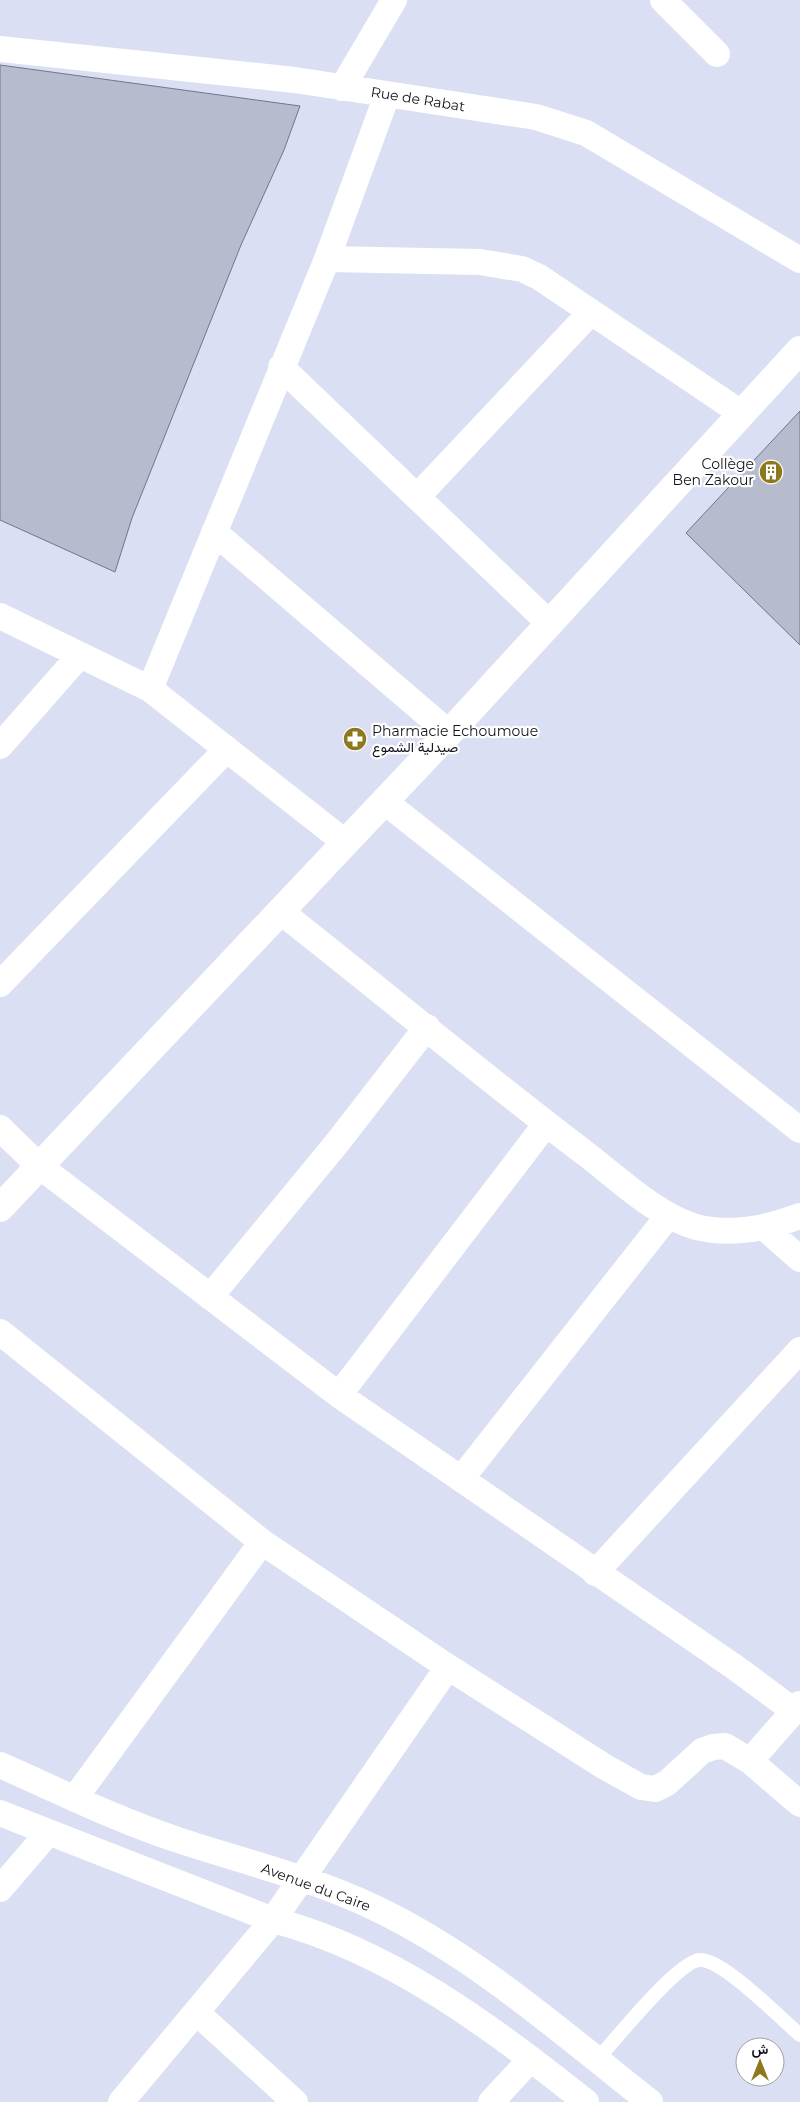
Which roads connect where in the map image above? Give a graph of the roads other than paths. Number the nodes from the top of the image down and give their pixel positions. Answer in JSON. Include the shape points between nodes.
{"nodes":[{"id":1,"x":394,"y":0,"type":"edge"},
{"id":2,"x":663,"y":0,"type":"edge"},
{"id":3,"x":0,"y":49,"type":"edge"},
{"id":4,"x":717,"y":54,"type":"dead end"},
{"id":5,"x":342,"y":88,"type":"junction"},
{"id":6,"x":388,"y":95,"type":"junction"},
{"id":7,"x":327,"y":259,"type":"junction"},
{"id":8,"x":800,"y":260,"type":"edge"},
{"id":9,"x":591,"y":312,"type":"junction"},
{"id":10,"x":800,"y":350,"type":"edge"},
{"id":11,"x":281,"y":367,"type":"junction"},
{"id":12,"x":741,"y":413,"type":"junction"},
{"id":13,"x":417,"y":497,"type":"junction"},
{"id":14,"x":214,"y":532,"type":"junction"},
{"id":15,"x":0,"y":616,"type":"edge"},
{"id":16,"x":549,"y":623,"type":"junction"},
{"id":17,"x":80,"y":655,"type":"junction"},
{"id":18,"x":150,"y":689,"type":"junction"},
{"id":19,"x":450,"y":733,"type":"junction"},
{"id":20,"x":0,"y":746,"type":"edge"},
{"id":21,"x":227,"y":749,"type":"junction"},
{"id":22,"x":385,"y":802,"type":"junction"},
{"id":23,"x":346,"y":843,"type":"junction"},
{"id":24,"x":281,"y":912,"type":"junction"},
{"id":25,"x":0,"y":984,"type":"edge"},
{"id":26,"x":427,"y":1027,"type":"junction"},
{"id":27,"x":546,"y":1124,"type":"junction"},
{"id":28,"x":0,"y":1128,"type":"edge"},
{"id":29,"x":800,"y":1130,"type":"edge"},
{"id":30,"x":38,"y":1165,"type":"junction"},
{"id":31,"x":0,"y":1208,"type":"edge"},
{"id":32,"x":668,"y":1216,"type":"junction"},
{"id":33,"x":800,"y":1216,"type":"edge"},
{"id":34,"x":765,"y":1228,"type":"junction"},
{"id":35,"x":800,"y":1259,"type":"edge"},
{"id":36,"x":210,"y":1297,"type":"junction"},
{"id":37,"x":0,"y":1332,"type":"edge"},
{"id":38,"x":800,"y":1350,"type":"edge"},
{"id":39,"x":339,"y":1395,"type":"junction"},
{"id":40,"x":461,"y":1479,"type":"junction"},
{"id":41,"x":262,"y":1542,"type":"junction"},
{"id":42,"x":596,"y":1573,"type":"junction"},
{"id":43,"x":448,"y":1667,"type":"junction"},
{"id":44,"x":797,"y":1708,"type":"edge"},
{"id":45,"x":750,"y":1760,"type":"junction"},
{"id":46,"x":0,"y":1765,"type":"edge"},
{"id":47,"x":75,"y":1798,"type":"junction"},
{"id":48,"x":800,"y":1804,"type":"edge"},
{"id":49,"x":0,"y":1813,"type":"edge"},
{"id":50,"x":48,"y":1833,"type":"junction"},
{"id":51,"x":302,"y":1879,"type":"junction"},
{"id":52,"x":0,"y":1889,"type":"edge"},
{"id":53,"x":273,"y":1920,"type":"junction"},
{"id":54,"x":196,"y":2012,"type":"junction"},
{"id":55,"x":800,"y":2035,"type":"edge"},
{"id":56,"x":531,"y":2059,"type":"junction"},
{"id":57,"x":597,"y":2060,"type":"junction"},
{"id":58,"x":122,"y":2102,"type":"edge"},
{"id":59,"x":294,"y":2102,"type":"edge"},
{"id":60,"x":491,"y":2102,"type":"edge"},
{"id":61,"x":586,"y":2102,"type":"edge"},
{"id":62,"x":650,"y":2102,"type":"edge"}],
"edges":[{"from":1,"to":5,"type":"street"},
{"from":2,"to":4,"type":"street"},
{"from":3,"to":5,"type":"street","name":"Rue de Rabat","via":[[294,80]]},
{"from":5,"to":6,"type":"street","name":"Rue de Rabat"},
{"from":6,"to":7,"type":"street"},
{"from":6,"to":8,"type":"street","name":"Rue de Rabat","via":[[536,117],[586,133]]},
{"from":7,"to":9,"type":"street","via":[[503,264],[539,278]]},
{"from":7,"to":11,"type":"street"},
{"from":9,"to":12,"type":"street"},
{"from":9,"to":13,"type":"street"},
{"from":10,"to":12,"type":"street"},
{"from":11,"to":13,"type":"street"},
{"from":11,"to":14,"type":"street"},
{"from":12,"to":16,"type":"street"},
{"from":13,"to":16,"type":"street"},
{"from":14,"to":18,"type":"street"},
{"from":14,"to":19,"type":"street"},
{"from":15,"to":17,"type":"street"},
{"from":16,"to":19,"type":"street"},
{"from":17,"to":18,"type":"street"},
{"from":17,"to":20,"type":"street"},
{"from":18,"to":21,"type":"street"},
{"from":19,"to":22,"type":"street"},
{"from":21,"to":23,"type":"street"},
{"from":21,"to":25,"type":"street"},
{"from":22,"to":23,"type":"street"},
{"from":22,"to":29,"type":"street"},
{"from":23,"to":24,"type":"street"},
{"from":24,"to":26,"type":"street"},
{"from":24,"to":30,"type":"street"},
{"from":26,"to":27,"type":"street"},
{"from":26,"to":36,"type":"street","via":[[337,1144]]},
{"from":27,"to":32,"type":"street"},
{"from":27,"to":39,"type":"street"},
{"from":28,"to":30,"type":"street"},
{"from":30,"to":31,"type":"street"},
{"from":30,"to":36,"type":"street"},
{"from":32,"to":34,"type":"street","via":[[697,1227]]},
{"from":32,"to":40,"type":"street"},
{"from":33,"to":34,"type":"street"},
{"from":34,"to":35,"type":"street"},
{"from":36,"to":39,"type":"street"},
{"from":37,"to":41,"type":"street"},
{"from":38,"to":42,"type":"street"},
{"from":39,"to":40,"type":"street"},
{"from":40,"to":42,"type":"street"},
{"from":41,"to":43,"type":"street"},
{"from":41,"to":47,"type":"street"},
{"from":42,"to":44,"type":"street"},
{"from":43,"to":45,"type":"street","via":[[641,1787],[655,1788],[667,1784],[702,1751],[713,1747],[725,1746]]},
{"from":43,"to":51,"type":"street"},
{"from":44,"to":45,"type":"street"},
{"from":45,"to":48,"type":"street"},
{"from":46,"to":47,"type":"street","name":"Avenue du Caire"},
{"from":47,"to":51,"type":"street","name":"Avenue du Caire","via":[[178,1840]]},
{"from":49,"to":50,"type":"street"},
{"from":50,"to":52,"type":"street"},
{"from":50,"to":53,"type":"street"},
{"from":51,"to":53,"type":"street"},
{"from":51,"to":57,"type":"street","name":"Avenue du Caire","via":[[374,1908],[433,1939],[493,1979]]},
{"from":53,"to":54,"type":"street"},
{"from":53,"to":56,"type":"street","via":[[304,1928],[378,1961],[480,2021]]},
{"from":54,"to":58,"type":"street"},
{"from":54,"to":59,"type":"street"},
{"from":55,"to":57,"type":"lane","via":[[719,1966],[700,1960],[691,1962],[675,1974]]},
{"from":56,"to":60,"type":"street"},
{"from":56,"to":61,"type":"street"},
{"from":57,"to":62,"type":"street","name":"Avenue du Caire"}]}
